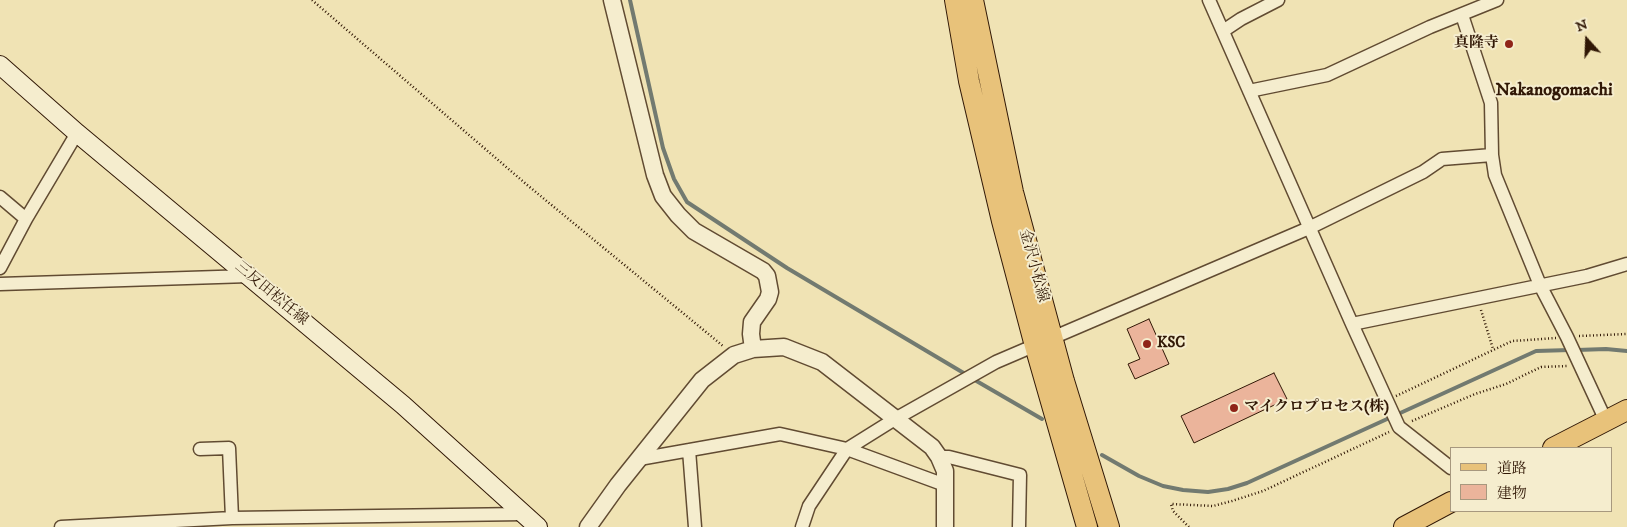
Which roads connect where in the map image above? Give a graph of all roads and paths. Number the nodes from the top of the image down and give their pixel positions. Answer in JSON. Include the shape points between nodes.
{"nodes":[{"id":1,"x":312,"y":0,"type":"edge"},
{"id":2,"x":612,"y":0,"type":"edge"},
{"id":3,"x":955,"y":0,"type":"edge"},
{"id":4,"x":972,"y":0,"type":"edge"},
{"id":5,"x":1209,"y":0,"type":"edge"},
{"id":6,"x":1278,"y":0,"type":"edge"},
{"id":7,"x":1497,"y":0,"type":"edge"},
{"id":8,"x":1462,"y":15,"type":"junction"},
{"id":9,"x":1222,"y":31,"type":"junction"},
{"id":10,"x":0,"y":65,"type":"edge"},
{"id":11,"x":1249,"y":91,"type":"junction"},
{"id":12,"x":77,"y":133,"type":"junction"},
{"id":13,"x":1492,"y":155,"type":"junction"},
{"id":14,"x":0,"y":197,"type":"edge"},
{"id":15,"x":26,"y":219,"type":"junction"},
{"id":16,"x":1309,"y":228,"type":"junction"},
{"id":17,"x":1627,"y":264,"type":"edge"},
{"id":18,"x":0,"y":268,"type":"edge"},
{"id":19,"x":249,"y":276,"type":"junction"},
{"id":20,"x":0,"y":284,"type":"edge"},
{"id":21,"x":1540,"y":285,"type":"junction"},
{"id":22,"x":1477,"y":298,"type":"junction"},
{"id":23,"x":1352,"y":324,"type":"junction"},
{"id":24,"x":1627,"y":334,"type":"edge"},
{"id":25,"x":1567,"y":337,"type":"junction"},
{"id":26,"x":1044,"y":343,"type":"junction"},
{"id":27,"x":753,"y":349,"type":"junction"},
{"id":28,"x":1493,"y":349,"type":"junction"},
{"id":29,"x":734,"y":355,"type":"junction"},
{"id":30,"x":1579,"y":361,"type":"junction"},
{"id":31,"x":1388,"y":403,"type":"junction"},
{"id":32,"x":1627,"y":410,"type":"edge"},
{"id":33,"x":894,"y":419,"type":"junction"},
{"id":34,"x":1606,"y":421,"type":"junction"},
{"id":35,"x":1399,"y":427,"type":"junction"},
{"id":36,"x":1555,"y":447,"type":"edge"},
{"id":37,"x":200,"y":448,"type":"dead end"},
{"id":38,"x":847,"y":449,"type":"junction"},
{"id":39,"x":689,"y":450,"type":"junction"},
{"id":40,"x":939,"y":457,"type":"junction"},
{"id":41,"x":639,"y":458,"type":"junction"},
{"id":42,"x":1450,"y":467,"type":"edge"},
{"id":43,"x":945,"y":485,"type":"junction"},
{"id":44,"x":1450,"y":503,"type":"edge"},
{"id":45,"x":524,"y":514,"type":"junction"},
{"id":46,"x":232,"y":518,"type":"junction"},
{"id":47,"x":61,"y":527,"type":"edge"},
{"id":48,"x":538,"y":527,"type":"edge"},
{"id":49,"x":588,"y":527,"type":"edge"},
{"id":50,"x":695,"y":527,"type":"edge"},
{"id":51,"x":802,"y":527,"type":"edge"},
{"id":52,"x":945,"y":527,"type":"edge"},
{"id":53,"x":1019,"y":527,"type":"edge"},
{"id":54,"x":1087,"y":527,"type":"edge"},
{"id":55,"x":1109,"y":527,"type":"edge"},
{"id":56,"x":1189,"y":527,"type":"edge"},
{"id":57,"x":1404,"y":527,"type":"edge"}],
"edges":[{"from":1,"to":29,"type":"path","via":[[526,184]]},
{"from":2,"to":27,"type":"street","via":[[663,196],[694,231],[767,276],[768,299],[752,322]]},
{"from":3,"to":26,"type":"main road","name":"金沢小松線","via":[[969,81],[1002,221]]},
{"from":4,"to":26,"type":"main road","name":"金沢小松線"},
{"from":5,"to":9,"type":"street"},
{"from":6,"to":9,"type":"street"},
{"from":7,"to":8,"type":"street"},
{"from":8,"to":11,"type":"street","via":[[1327,75]]},
{"from":8,"to":13,"type":"street","via":[[1490,103]]},
{"from":9,"to":11,"type":"street"},
{"from":10,"to":12,"type":"main road","name":"三反田松任線"},
{"from":11,"to":16,"type":"street"},
{"from":12,"to":15,"type":"street"},
{"from":12,"to":19,"type":"main road","name":"三反田松任線"},
{"from":13,"to":16,"type":"street","via":[[1442,159],[1423,172]]},
{"from":13,"to":21,"type":"street","via":[[1495,175]]},
{"from":14,"to":15,"type":"street"},
{"from":15,"to":18,"type":"street"},
{"from":16,"to":23,"type":"street"},
{"from":16,"to":26,"type":"street"},
{"from":17,"to":21,"type":"street"},
{"from":19,"to":20,"type":"street"},
{"from":19,"to":45,"type":"main road","name":"三反田松任線","via":[[403,405]]},
{"from":21,"to":22,"type":"street"},
{"from":21,"to":25,"type":"street"},
{"from":22,"to":23,"type":"street"},
{"from":22,"to":28,"type":"path"},
{"from":23,"to":31,"type":"street"},
{"from":24,"to":25,"type":"path"},
{"from":25,"to":28,"type":"path","via":[[1512,341]]},
{"from":25,"to":30,"type":"street"},
{"from":26,"to":33,"type":"street","via":[[985,368]]},
{"from":26,"to":54,"type":"main road","name":"金沢小松線"},
{"from":26,"to":55,"type":"main road","name":"金沢小松線"},
{"from":27,"to":29,"type":"street"},
{"from":27,"to":33,"type":"street","via":[[784,347],[822,362]]},
{"from":28,"to":31,"type":"path"},
{"from":29,"to":41,"type":"street","via":[[702,380]]},
{"from":30,"to":34,"type":"street"},
{"from":30,"to":35,"type":"path","via":[[1541,368]]},
{"from":31,"to":35,"type":"street"},
{"from":32,"to":34,"type":"main road"},
{"from":33,"to":38,"type":"street"},
{"from":33,"to":40,"type":"street","via":[[932,447]]},
{"from":34,"to":36,"type":"main road"},
{"from":35,"to":42,"type":"street"},
{"from":35,"to":56,"type":"path","via":[[1263,491],[1213,506],[1170,504]]},
{"from":37,"to":46,"type":"street","via":[[229,448]]},
{"from":38,"to":39,"type":"street","via":[[780,434]]},
{"from":38,"to":43,"type":"street"},
{"from":38,"to":51,"type":"street","via":[[809,506]]},
{"from":39,"to":41,"type":"street"},
{"from":39,"to":50,"type":"street"},
{"from":40,"to":43,"type":"street"},
{"from":40,"to":53,"type":"street","via":[[1020,475]]},
{"from":41,"to":49,"type":"street"},
{"from":43,"to":52,"type":"street"},
{"from":44,"to":57,"type":"main road"},
{"from":45,"to":46,"type":"street"},
{"from":45,"to":48,"type":"main road","name":"三反田松任線"},
{"from":46,"to":47,"type":"street"}]}
